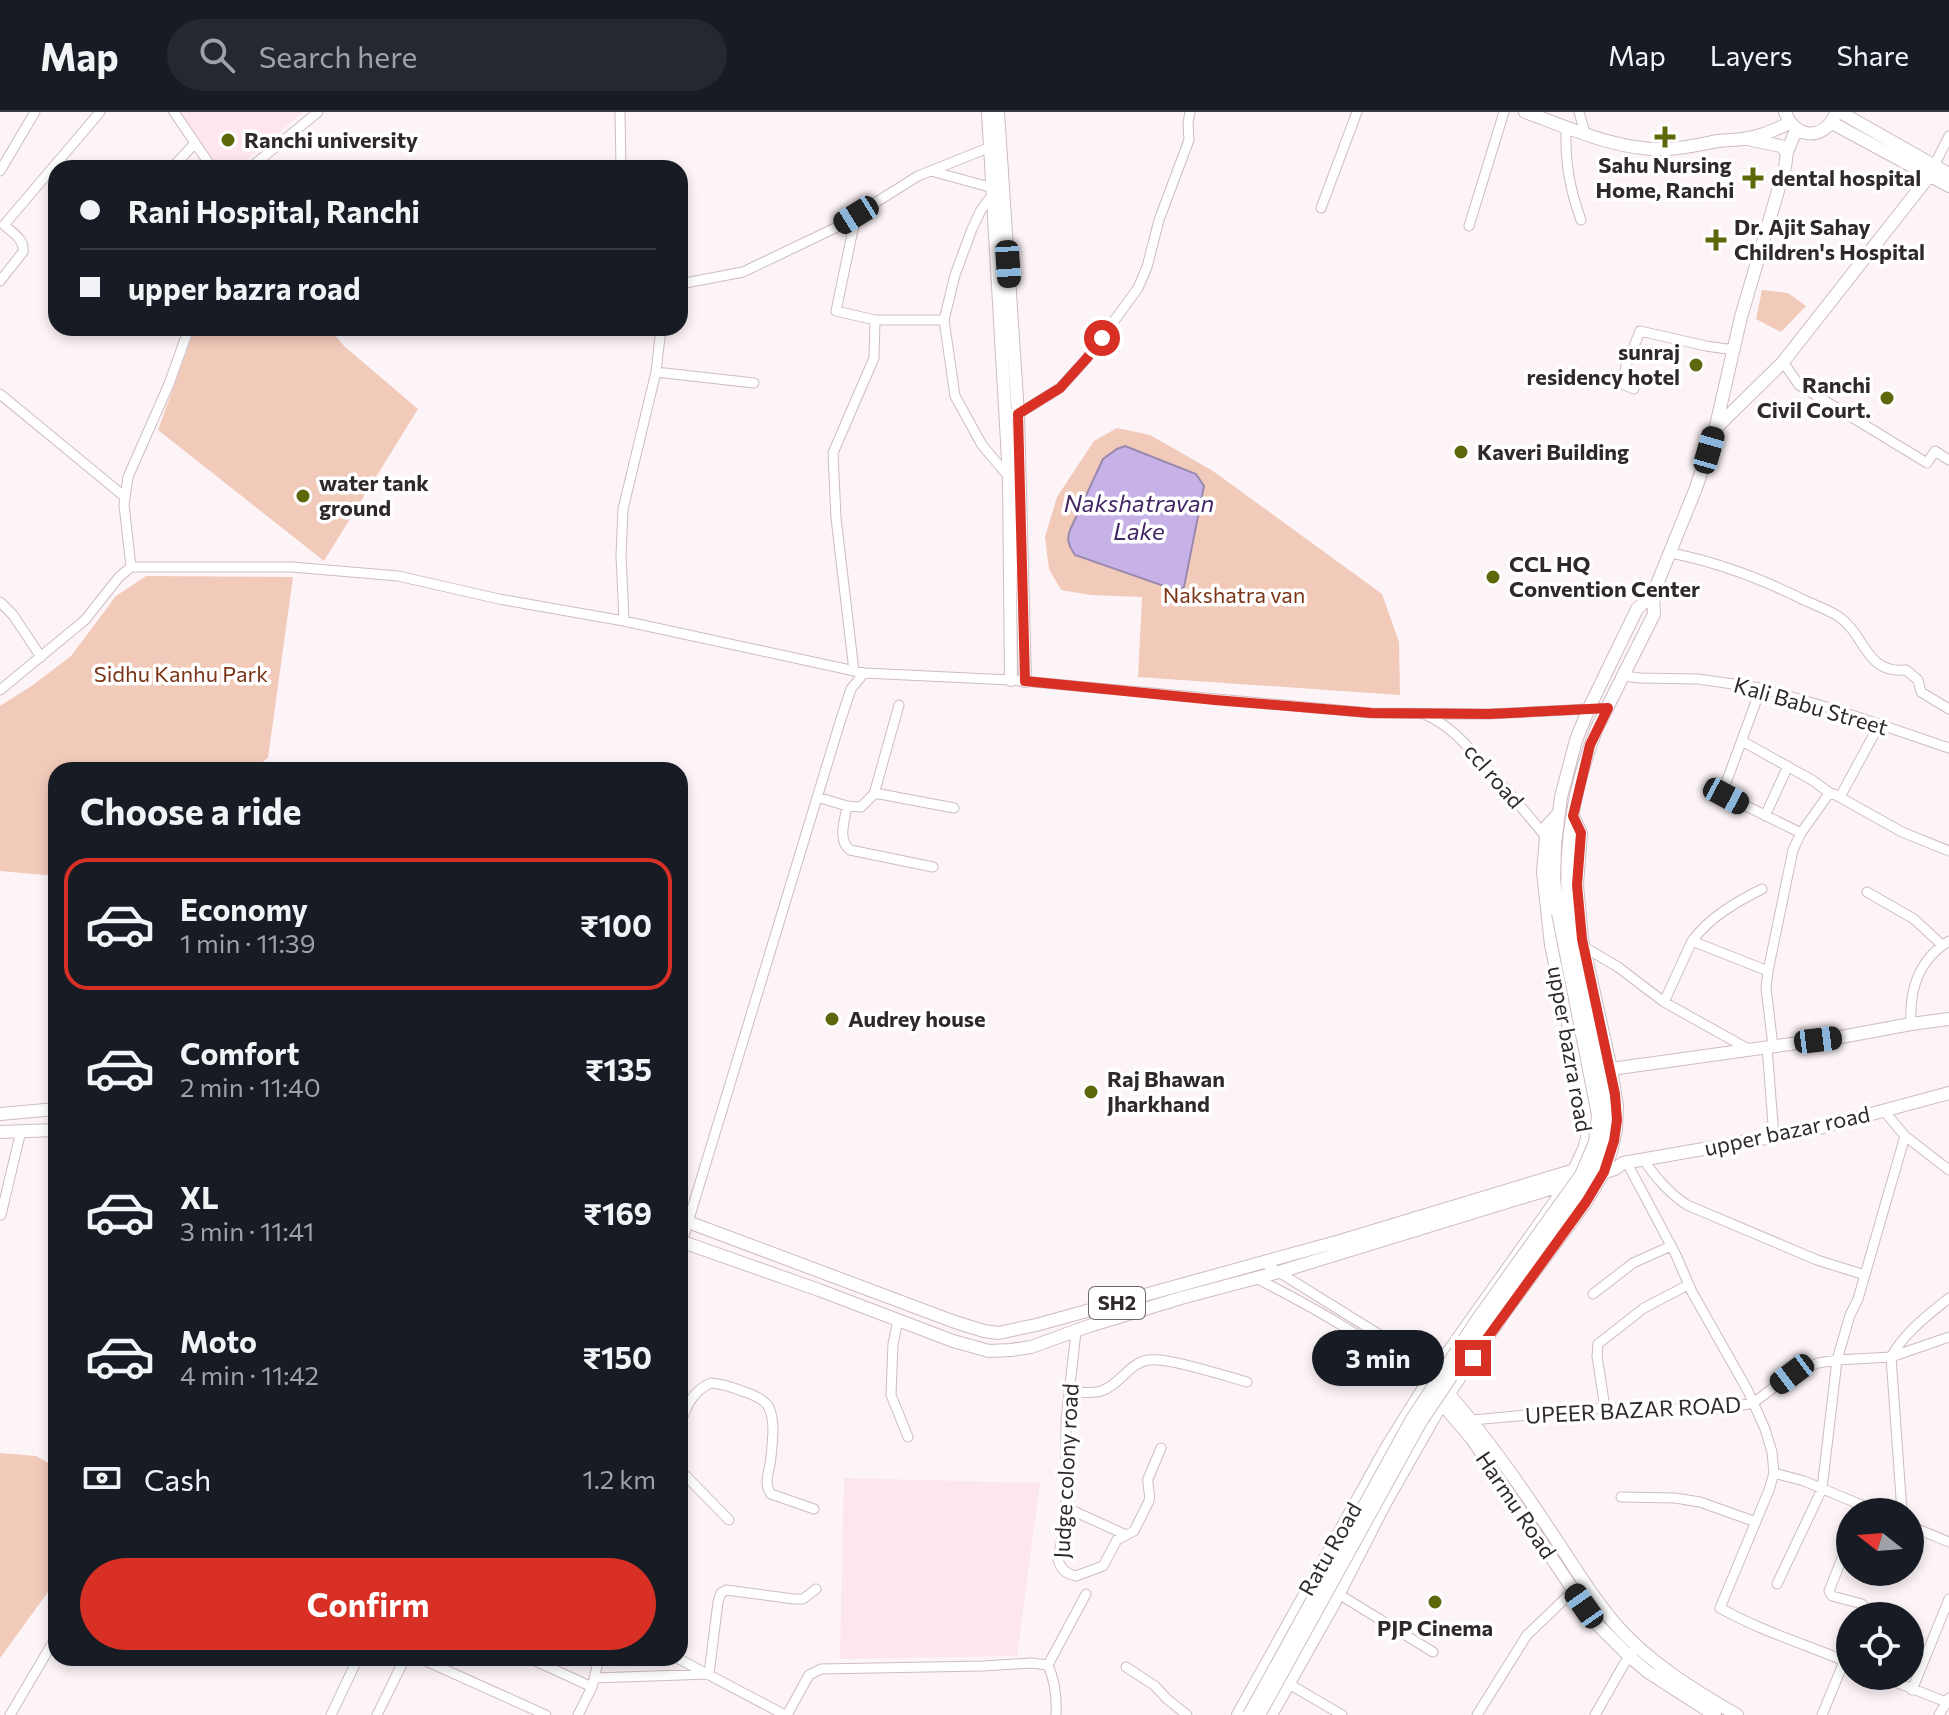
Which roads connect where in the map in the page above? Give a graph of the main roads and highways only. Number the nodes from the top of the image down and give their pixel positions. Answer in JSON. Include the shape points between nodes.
{"nodes":[{"id":1,"x":988,"y":112,"type":"edge"},
{"id":2,"x":998,"y":112,"type":"edge"},
{"id":3,"x":1525,"y":112,"type":"edge"},
{"id":4,"x":1836,"y":116,"type":"edge"},
{"id":5,"x":1790,"y":122,"type":"edge"},
{"id":6,"x":1745,"y":139,"type":"junction"},
{"id":7,"x":995,"y":146,"type":"junction"},
{"id":8,"x":1787,"y":152,"type":"junction"},
{"id":9,"x":1932,"y":170,"type":"junction"},
{"id":10,"x":1949,"y":174,"type":"edge"},
{"id":11,"x":1949,"y":186,"type":"edge"},
{"id":12,"x":1012,"y":414,"type":"junction"},
{"id":13,"x":1715,"y":430,"type":"junction"},
{"id":14,"x":1653,"y":594,"type":"junction"},
{"id":15,"x":1011,"y":680,"type":"road end"},
{"id":16,"x":1025,"y":681,"type":"road end"},
{"id":17,"x":1559,"y":813,"type":"junction"},
{"id":18,"x":1573,"y":816,"type":"junction"},
{"id":19,"x":1563,"y":912,"type":"junction"},
{"id":20,"x":1949,"y":1019,"type":"edge"},
{"id":21,"x":1611,"y":1069,"type":"junction"},
{"id":22,"x":1949,"y":1093,"type":"edge"},
{"id":23,"x":48,"y":1110,"type":"edge"},
{"id":24,"x":0,"y":1114,"type":"edge"},
{"id":25,"x":48,"y":1130,"type":"edge"},
{"id":26,"x":0,"y":1132,"type":"edge"},
{"id":27,"x":1606,"y":1167,"type":"junction"},
{"id":28,"x":1574,"y":1170,"type":"junction"},
{"id":29,"x":1566,"y":1184,"type":"junction"},
{"id":30,"x":688,"y":1222,"type":"edge"},
{"id":31,"x":688,"y":1245,"type":"edge"},
{"id":32,"x":1429,"y":1380,"type":"junction"},
{"id":33,"x":1445,"y":1398,"type":"junction"},
{"id":34,"x":1634,"y":1652,"type":"junction"},
{"id":35,"x":1238,"y":1715,"type":"edge"},
{"id":36,"x":1249,"y":1715,"type":"edge"},
{"id":37,"x":1259,"y":1715,"type":"edge"},
{"id":38,"x":1271,"y":1715,"type":"edge"},
{"id":39,"x":1715,"y":1715,"type":"edge"},
{"id":40,"x":1737,"y":1715,"type":"edge"}],
"edges":[{"from":1,"to":7,"type":"main road"},
{"from":2,"to":7,"type":"main road"},
{"from":3,"to":6,"type":"main road","via":[[1645,148]]},
{"from":4,"to":5,"type":"main road","via":[[1815,133]]},
{"from":4,"to":9,"type":"main road"},
{"from":5,"to":6,"type":"main road"},
{"from":5,"to":8,"type":"main road"},
{"from":6,"to":8,"type":"main road","via":[[1774,143]]},
{"from":7,"to":12,"type":"main road"},
{"from":7,"to":12,"type":"main road","via":[[993,191]]},
{"from":8,"to":13,"type":"main road"},
{"from":9,"to":10,"type":"main road"},
{"from":9,"to":11,"type":"main road"},
{"from":9,"to":13,"type":"main road","via":[[1783,362]]},
{"from":12,"to":15,"type":"main road"},
{"from":12,"to":16,"type":"main road"},
{"from":13,"to":14,"type":"main road"},
{"from":14,"to":17,"type":"main road","via":[[1637,609],[1589,708]]},
{"from":14,"to":18,"type":"main road","via":[[1654,614],[1590,745]]},
{"from":17,"to":19,"type":"main road","via":[[1554,861]]},
{"from":17,"to":28,"type":"main road","name":"upper bazra road","via":[[1547,826],[1543,872],[1551,945],[1587,1129]]},
{"from":18,"to":19,"type":"main road"},
{"from":18,"to":21,"type":"main road","name":"upper bazra road","via":[[1581,833],[1577,885],[1584,947]]},
{"from":19,"to":36,"type":"main road","bridge":true,"via":[[1598,1115],[1592,1152],[1573,1188],[1412,1419]]},
{"from":19,"to":37,"type":"main road","bridge":true,"via":[[1607,1114],[1599,1161],[1420,1423]]},
{"from":20,"to":21,"type":"main road"},
{"from":21,"to":27,"type":"main road","name":"upper bazra road","via":[[1617,1120]]},
{"from":22,"to":27,"type":"main road","name":"upper bazar road","via":[[1812,1130],[1625,1163],[1616,1160]]},
{"from":23,"to":24,"type":"main road"},
{"from":25,"to":26,"type":"main road"},
{"from":27,"to":28,"type":"main road","name":"upper bazar road"},
{"from":27,"to":29,"type":"main road","name":"upper bazar road"},
{"from":27,"to":33,"type":"main road","name":"upper bazra road"},
{"from":28,"to":29,"type":"main road","name":"upper bazra road"},
{"from":28,"to":30,"type":"main road","number":"SH2","via":[[1264,1263],[998,1333],[955,1322]]},
{"from":29,"to":31,"type":"main road","number":"SH2","via":[[1011,1350],[989,1351],[953,1341]]},
{"from":29,"to":32,"type":"main road","name":"upper bazra road"},
{"from":32,"to":33,"type":"main road","name":"Harmu Road"},
{"from":32,"to":35,"type":"main road","name":"Ratu Road"},
{"from":33,"to":34,"type":"main road","name":"Harmu Road","via":[[1472,1420]]},
{"from":33,"to":34,"type":"main road","name":"Harmu Road","via":[[1594,1621]]},
{"from":33,"to":38,"type":"main road","name":"Ratu Road"},
{"from":34,"to":39,"type":"main road","name":"Harmu Road","via":[[1648,1672]]},
{"from":34,"to":40,"type":"main road","name":"Harmu Road"}]}
